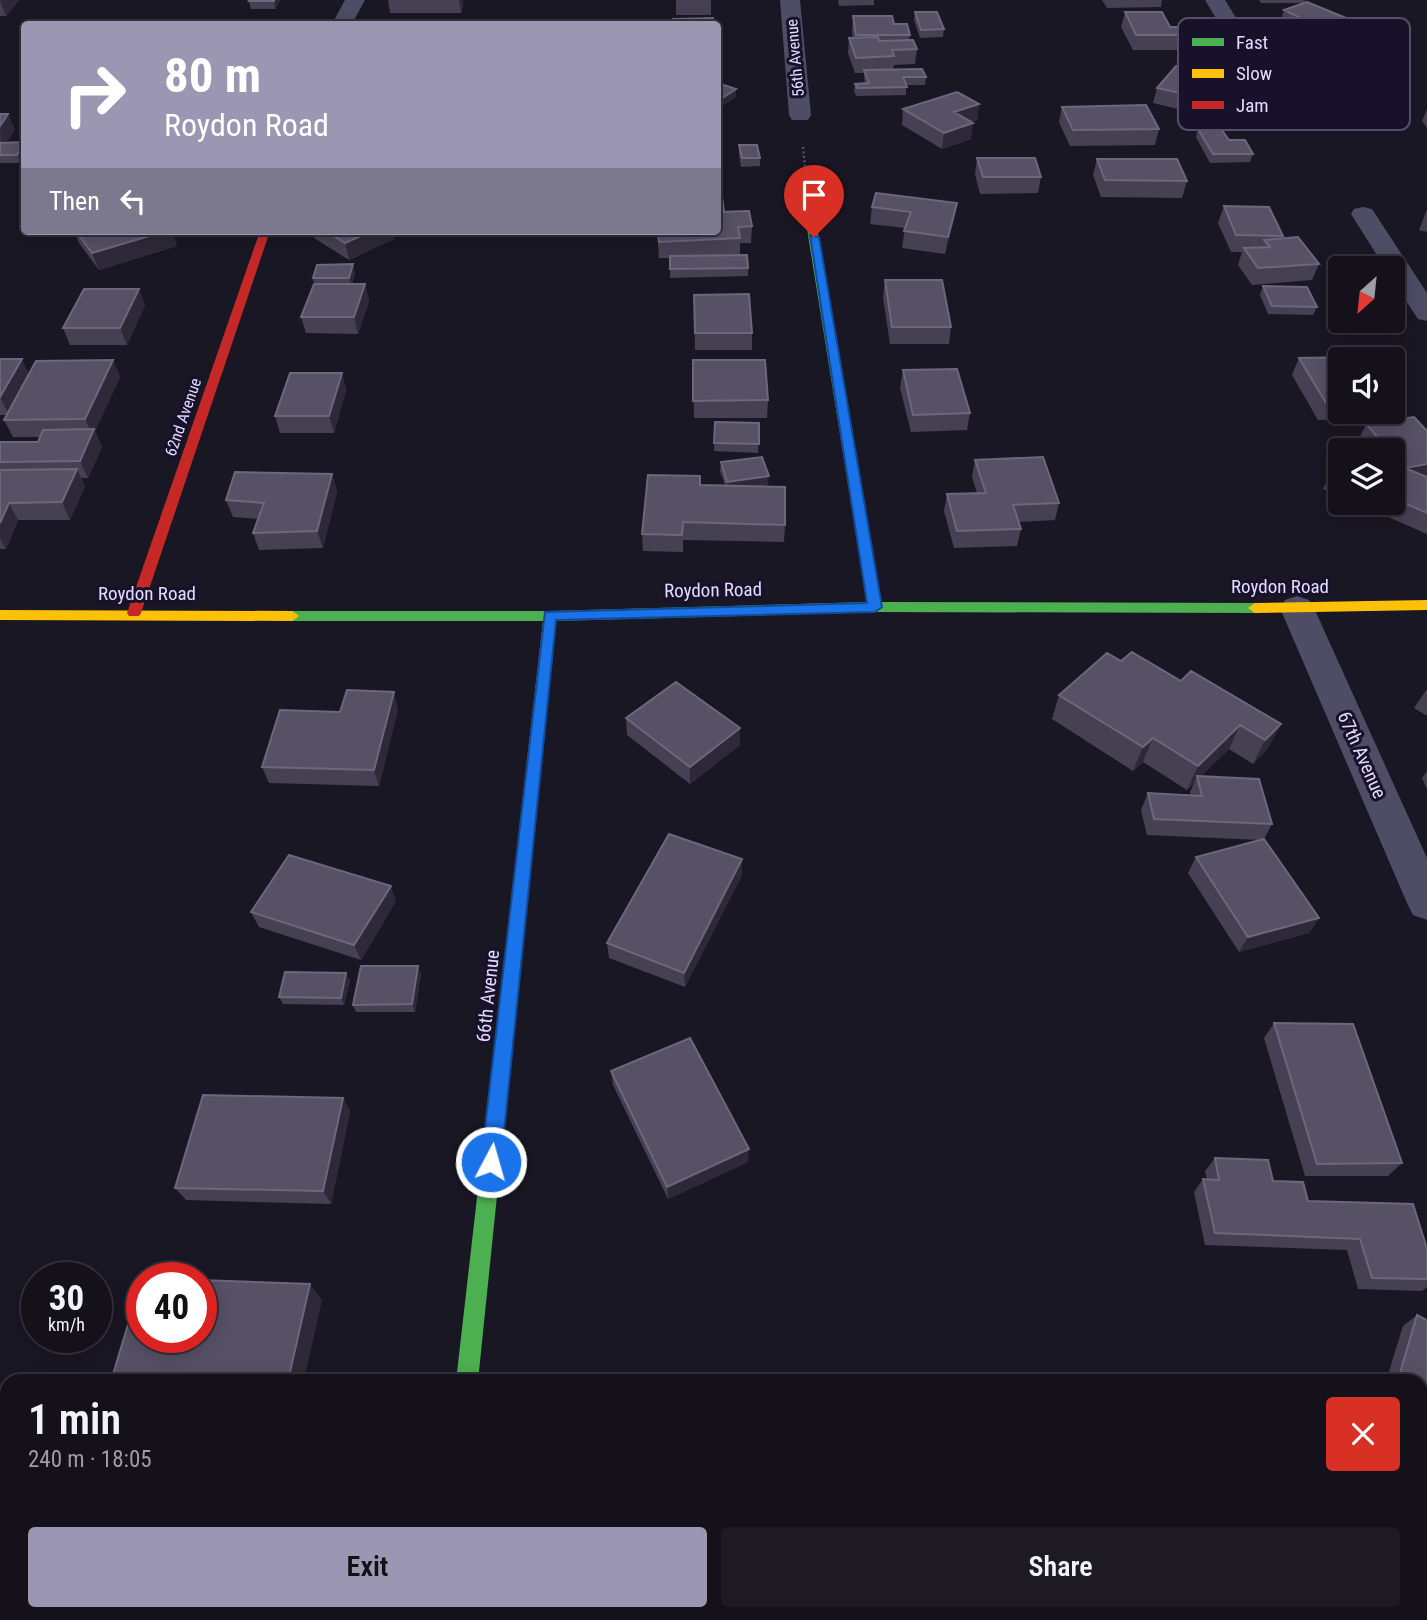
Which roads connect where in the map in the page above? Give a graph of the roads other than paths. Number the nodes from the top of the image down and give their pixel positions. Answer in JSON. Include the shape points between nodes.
{"nodes":[{"id":1,"x":355,"y":0,"type":"edge"},
{"id":2,"x":790,"y":0,"type":"edge"},
{"id":3,"x":1215,"y":0,"type":"edge"},
{"id":4,"x":1226,"y":18,"type":"edge"},
{"id":5,"x":344,"y":21,"type":"edge"},
{"id":6,"x":800,"y":115,"type":"road end"},
{"id":7,"x":809,"y":211,"type":"road end"},
{"id":8,"x":1363,"y":214,"type":"dead end"},
{"id":9,"x":264,"y":235,"type":"edge"},
{"id":10,"x":1427,"y":313,"type":"edge"},
{"id":11,"x":1427,"y":605,"type":"edge"},
{"id":12,"x":875,"y":607,"type":"junction"},
{"id":13,"x":1297,"y":608,"type":"junction"},
{"id":14,"x":134,"y":613,"type":"junction"},
{"id":15,"x":0,"y":615,"type":"edge"},
{"id":16,"x":550,"y":616,"type":"junction"},
{"id":17,"x":1427,"y":903,"type":"edge"},
{"id":18,"x":468,"y":1374,"type":"edge"}],
"edges":[{"from":1,"to":5,"type":"street"},
{"from":2,"to":6,"type":"street","name":"56th Avenue"},
{"from":3,"to":4,"type":"street"},
{"from":7,"to":12,"type":"street"},
{"from":8,"to":10,"type":"street"},
{"from":9,"to":14,"type":"street","name":"62nd Avenue"},
{"from":11,"to":13,"type":"street","name":"Roydon Road"},
{"from":12,"to":13,"type":"street","name":"Roydon Road"},
{"from":12,"to":16,"type":"street","name":"Roydon Road"},
{"from":13,"to":17,"type":"street","name":"67th Avenue"},
{"from":14,"to":15,"type":"street","name":"Roydon Road"},
{"from":14,"to":16,"type":"street","name":"Roydon Road"},
{"from":16,"to":18,"type":"street","name":"66th Avenue"}]}
